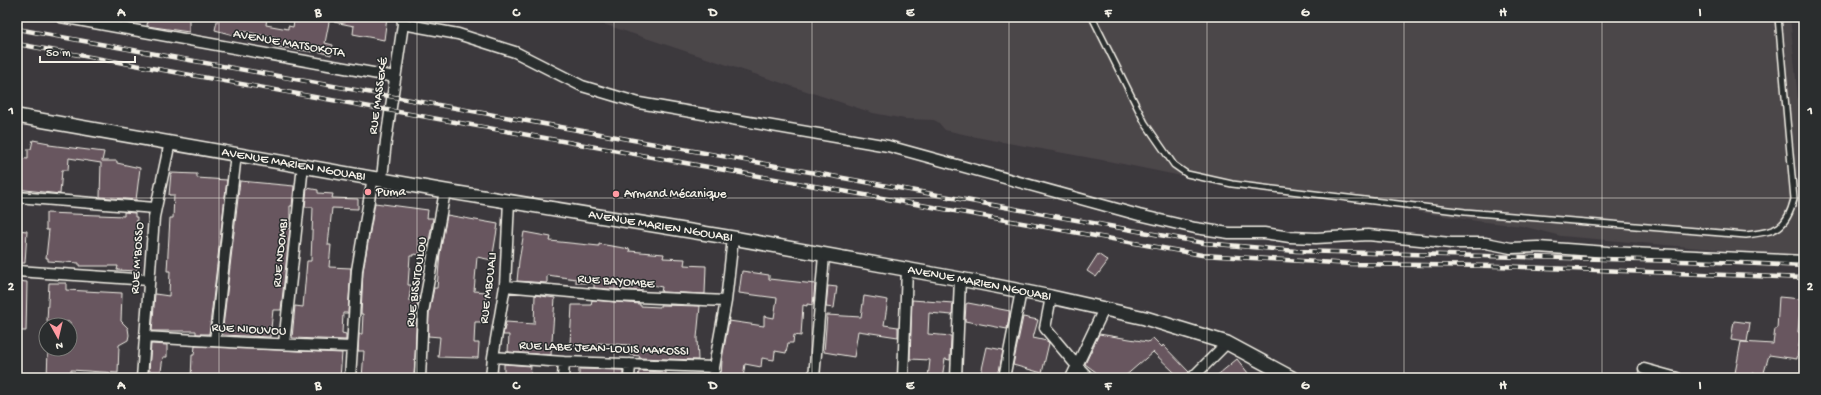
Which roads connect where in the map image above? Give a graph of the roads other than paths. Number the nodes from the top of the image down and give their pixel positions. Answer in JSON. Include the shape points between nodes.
{"nodes":[{"id":1,"x":61,"y":17,"type":"edge"},
{"id":2,"x":1092,"y":17,"type":"edge"},
{"id":3,"x":1778,"y":17,"type":"edge"},
{"id":4,"x":402,"y":21,"type":"edge"},
{"id":5,"x":395,"y":76,"type":"junction"},
{"id":6,"x":17,"y":116,"type":"edge"},
{"id":7,"x":170,"y":142,"type":"junction"},
{"id":8,"x":236,"y":154,"type":"junction"},
{"id":9,"x":304,"y":165,"type":"junction"},
{"id":10,"x":378,"y":178,"type":"junction"},
{"id":11,"x":445,"y":191,"type":"junction"},
{"id":12,"x":17,"y":197,"type":"edge"},
{"id":13,"x":509,"y":201,"type":"junction"},
{"id":14,"x":155,"y":208,"type":"junction"},
{"id":15,"x":733,"y":238,"type":"junction"},
{"id":16,"x":824,"y":255,"type":"junction"},
{"id":17,"x":1804,"y":262,"type":"edge"},
{"id":18,"x":907,"y":269,"type":"junction"},
{"id":19,"x":17,"y":271,"type":"edge"},
{"id":20,"x":960,"y":279,"type":"junction"},
{"id":21,"x":149,"y":280,"type":"junction"},
{"id":22,"x":505,"y":286,"type":"junction"},
{"id":23,"x":1021,"y":291,"type":"junction"},
{"id":24,"x":1051,"y":297,"type":"junction"},
{"id":25,"x":726,"y":301,"type":"junction"},
{"id":26,"x":1104,"y":309,"type":"junction"},
{"id":27,"x":145,"y":336,"type":"junction"},
{"id":28,"x":215,"y":341,"type":"junction"},
{"id":29,"x":1227,"y":343,"type":"junction"},
{"id":30,"x":284,"y":344,"type":"junction"},
{"id":31,"x":352,"y":347,"type":"junction"},
{"id":32,"x":493,"y":357,"type":"junction"},
{"id":33,"x":564,"y":362,"type":"junction"},
{"id":34,"x":630,"y":364,"type":"junction"},
{"id":35,"x":1077,"y":366,"type":"junction"},
{"id":36,"x":714,"y":367,"type":"junction"},
{"id":37,"x":1644,"y":369,"type":"dead end"},
{"id":38,"x":142,"y":378,"type":"edge"},
{"id":39,"x":350,"y":378,"type":"edge"},
{"id":40,"x":420,"y":378,"type":"edge"},
{"id":41,"x":491,"y":378,"type":"edge"},
{"id":42,"x":564,"y":378,"type":"edge"},
{"id":43,"x":629,"y":378,"type":"edge"},
{"id":44,"x":713,"y":378,"type":"edge"},
{"id":45,"x":814,"y":378,"type":"edge"},
{"id":46,"x":903,"y":378,"type":"edge"},
{"id":47,"x":956,"y":378,"type":"edge"},
{"id":48,"x":1004,"y":378,"type":"edge"},
{"id":49,"x":1072,"y":378,"type":"edge"},
{"id":50,"x":1089,"y":378,"type":"edge"},
{"id":51,"x":1192,"y":378,"type":"edge"},
{"id":52,"x":1292,"y":378,"type":"edge"},
{"id":53,"x":1677,"y":378,"type":"edge"}],
"edges":[{"from":1,"to":5,"type":"street","name":"AVENUE MATSOKOTA"},
{"from":2,"to":3,"type":"lane","via":[[1145,123],[1174,165],[1187,174],[1232,184],[1465,212],[1746,235],[1772,232],[1785,221],[1794,199]]},
{"from":4,"to":5,"type":"street","name":"RUE MASSEKÉ"},
{"from":4,"to":17,"type":"street","via":[[458,34],[515,52],[582,86],[639,103],[888,146],[1195,228],[1290,237],[1368,235],[1451,243],[1486,243],[1511,248],[1538,247]]},
{"from":5,"to":10,"type":"street","name":"RUE MASSEKÉ"},
{"from":6,"to":7,"type":"street","name":"AVENUE MARIEN NGOUABI"},
{"from":7,"to":8,"type":"street","name":"AVENUE MARIEN NGOUABI"},
{"from":7,"to":14,"type":"street","name":"RUE M'BOSSO"},
{"from":8,"to":9,"type":"street","name":"AVENUE MARIEN NGOUABI"},
{"from":8,"to":28,"type":"street"},
{"from":9,"to":10,"type":"street","name":"AVENUE MARIEN NGOUABI"},
{"from":9,"to":30,"type":"street","name":"RUE NDOMBI"},
{"from":10,"to":11,"type":"street","name":"AVENUE MARIEN NGOUABI"},
{"from":10,"to":31,"type":"street","name":"RUE MASSEKÉ","via":[[357,270]]},
{"from":11,"to":13,"type":"street","name":"AVENUE MARIEN NGOUABI"},
{"from":11,"to":40,"type":"street","name":"RUE BISSITOULOU","via":[[423,312]]},
{"from":12,"to":14,"type":"street"},
{"from":13,"to":15,"type":"street","name":"AVENUE MARIEN NGOUABI"},
{"from":13,"to":22,"type":"street","name":"RUE MBOUALI"},
{"from":14,"to":21,"type":"street","name":"RUE M'BOSSO"},
{"from":15,"to":16,"type":"street","name":"AVENUE MARIEN NGOUABI"},
{"from":15,"to":25,"type":"street"},
{"from":16,"to":18,"type":"street","name":"AVENUE MARIEN NGOUABI"},
{"from":16,"to":45,"type":"street"},
{"from":18,"to":20,"type":"street","name":"AVENUE MARIEN NGOUABI"},
{"from":18,"to":46,"type":"street"},
{"from":19,"to":21,"type":"street"},
{"from":20,"to":23,"type":"street","name":"AVENUE MARIEN NGOUABI"},
{"from":20,"to":47,"type":"street"},
{"from":21,"to":27,"type":"street","name":"RUE M'BOSSO"},
{"from":22,"to":25,"type":"street","name":"RUE BAYOMBE","via":[[615,296]]},
{"from":22,"to":32,"type":"street","name":"RUE MBOUALI"},
{"from":23,"to":24,"type":"street","name":"AVENUE MARIEN NGOUABI"},
{"from":23,"to":48,"type":"street"},
{"from":24,"to":26,"type":"street","name":"AVENUE MARIEN NGOUABI"},
{"from":24,"to":35,"type":"street","via":[[1045,328]]},
{"from":25,"to":36,"type":"street"},
{"from":26,"to":29,"type":"street","name":"AVENUE MARIEN NGOUABI","via":[[1160,322]]},
{"from":26,"to":35,"type":"street"},
{"from":27,"to":28,"type":"street","name":"RUE NIOUVOU"},
{"from":27,"to":38,"type":"street","name":"RUE M'BOSSO"},
{"from":28,"to":30,"type":"street","name":"RUE NIOUVOU"},
{"from":29,"to":51,"type":"street"},
{"from":29,"to":52,"type":"street","name":"AVENUE MARIEN NGOUABI"},
{"from":30,"to":31,"type":"street","name":"RUE NIOUVOU"},
{"from":31,"to":39,"type":"street","name":"RUE MASSEKÉ"},
{"from":32,"to":33,"type":"street","name":"RUE LABE JEAN-LOUIS MAKOSSI"},
{"from":32,"to":41,"type":"street","name":"RUE MBOUALI"},
{"from":33,"to":34,"type":"street","name":"RUE LABE JEAN-LOUIS MAKOSSI"},
{"from":33,"to":42,"type":"street"},
{"from":34,"to":36,"type":"street","name":"RUE LABE JEAN-LOUIS MAKOSSI"},
{"from":34,"to":43,"type":"street"},
{"from":35,"to":49,"type":"street"},
{"from":35,"to":50,"type":"street"},
{"from":36,"to":44,"type":"street"},
{"from":37,"to":53,"type":"street"}]}
